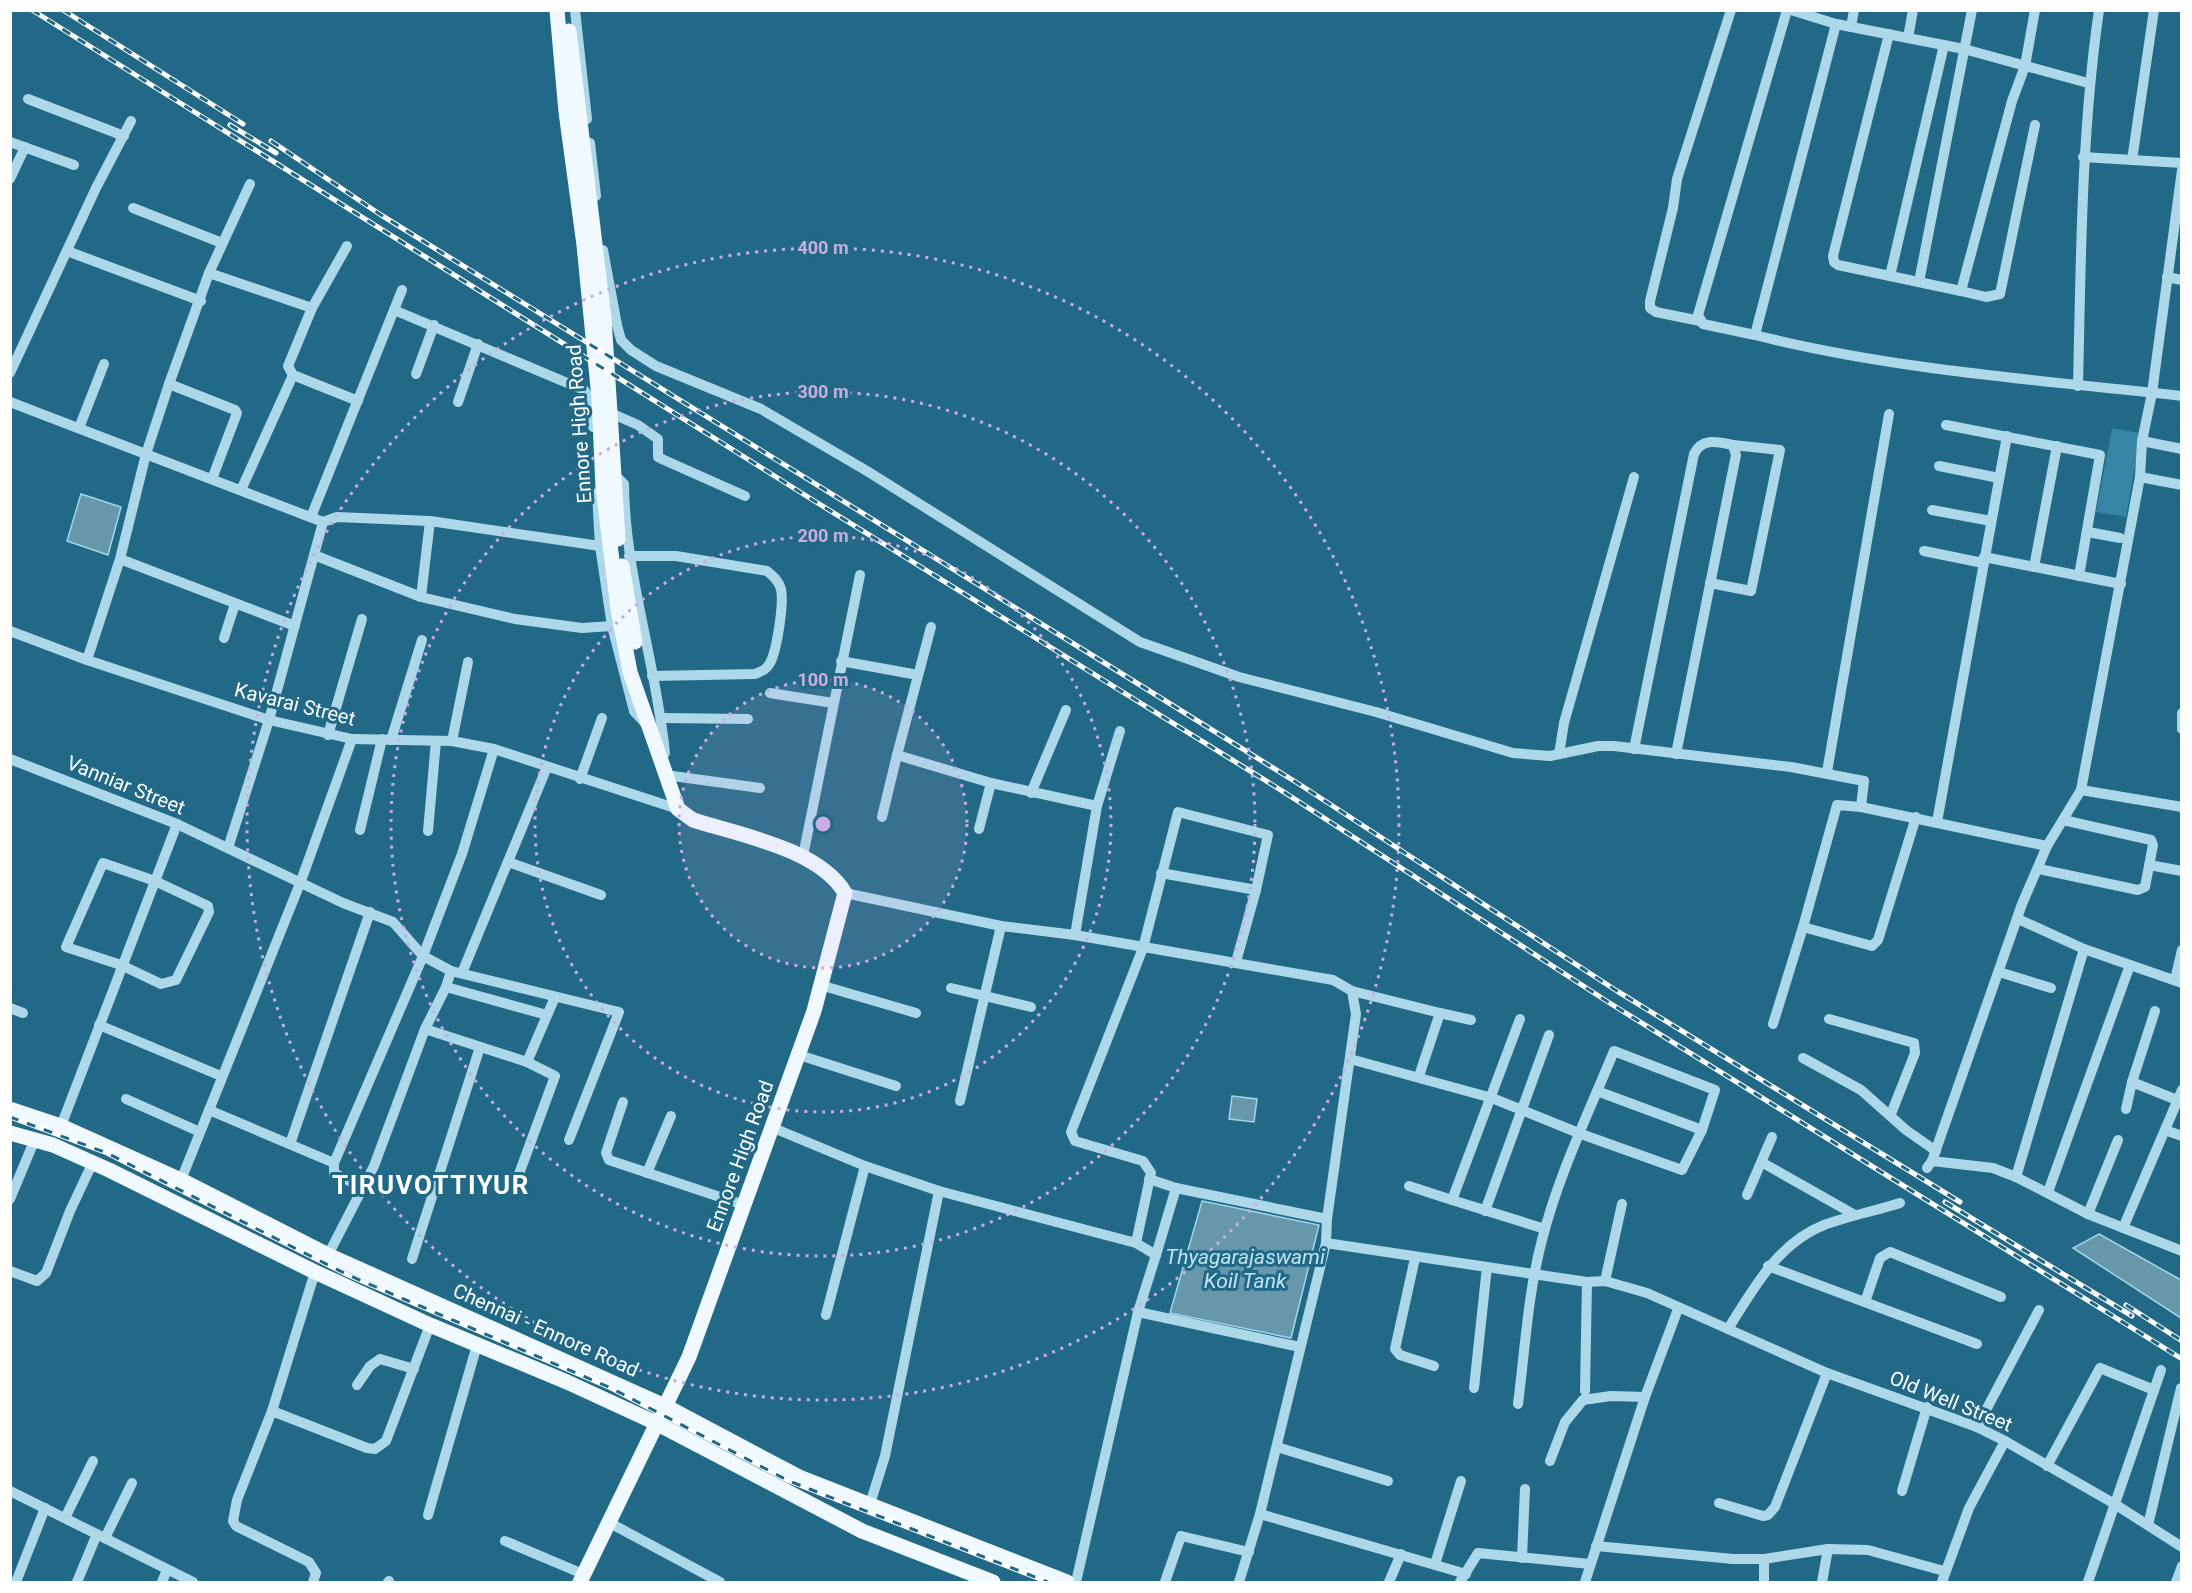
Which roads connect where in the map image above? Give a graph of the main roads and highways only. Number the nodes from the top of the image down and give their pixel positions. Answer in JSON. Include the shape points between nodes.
{"nodes":[{"id":1,"x":557,"y":10,"type":"edge"},
{"id":2,"x":567,"y":10,"type":"edge"},
{"id":3,"x":641,"y":673,"type":"junction"},
{"id":4,"x":686,"y":814,"type":"junction"},
{"id":5,"x":10,"y":1109,"type":"edge"},
{"id":6,"x":10,"y":1133,"type":"edge"},
{"id":7,"x":93,"y":1141,"type":"junction"},
{"id":8,"x":89,"y":1160,"type":"junction"},
{"id":9,"x":665,"y":1406,"type":"junction"},
{"id":10,"x":656,"y":1424,"type":"junction"},
{"id":11,"x":581,"y":1578,"type":"edge"},
{"id":12,"x":993,"y":1582,"type":"edge"},
{"id":13,"x":1067,"y":1582,"type":"edge"}],
"edges":[{"from":1,"to":3,"type":"main road","name":"Ennore High Road","via":[[595,353],[609,541]]},
{"from":2,"to":3,"type":"main road","name":"Ennore High Road","via":[[604,318],[619,549]]},
{"from":3,"to":4,"type":"main road","name":"Ennore High Road"},
{"from":3,"to":4,"type":"main road","name":"Ennore High Road","via":[[672,797]]},
{"from":4,"to":9,"type":"main road","name":"Ennore High Road","via":[[803,856],[837,879],[845,893],[799,1055],[689,1357]]},
{"from":5,"to":7,"type":"main road","name":"Chennai - Ennore Road"},
{"from":6,"to":8,"type":"main road","name":"Chennai - Ennore Road","via":[[35,1138]]},
{"from":7,"to":8,"type":"main road"},
{"from":7,"to":9,"type":"main road","name":"Chennai - Ennore Road","via":[[181,1180],[328,1255]]},
{"from":8,"to":10,"type":"main road","name":"Chennai - Ennore Road","via":[[315,1272]]},
{"from":9,"to":10,"type":"main road","name":"Ennore High Road"},
{"from":9,"to":13,"type":"main road","name":"Chennai - Ennore Road","via":[[799,1477]]},
{"from":10,"to":11,"type":"main road","name":"Ennore High Road"},
{"from":10,"to":12,"type":"main road","name":"Chennai - Ennore Road","via":[[862,1531]]}]}
